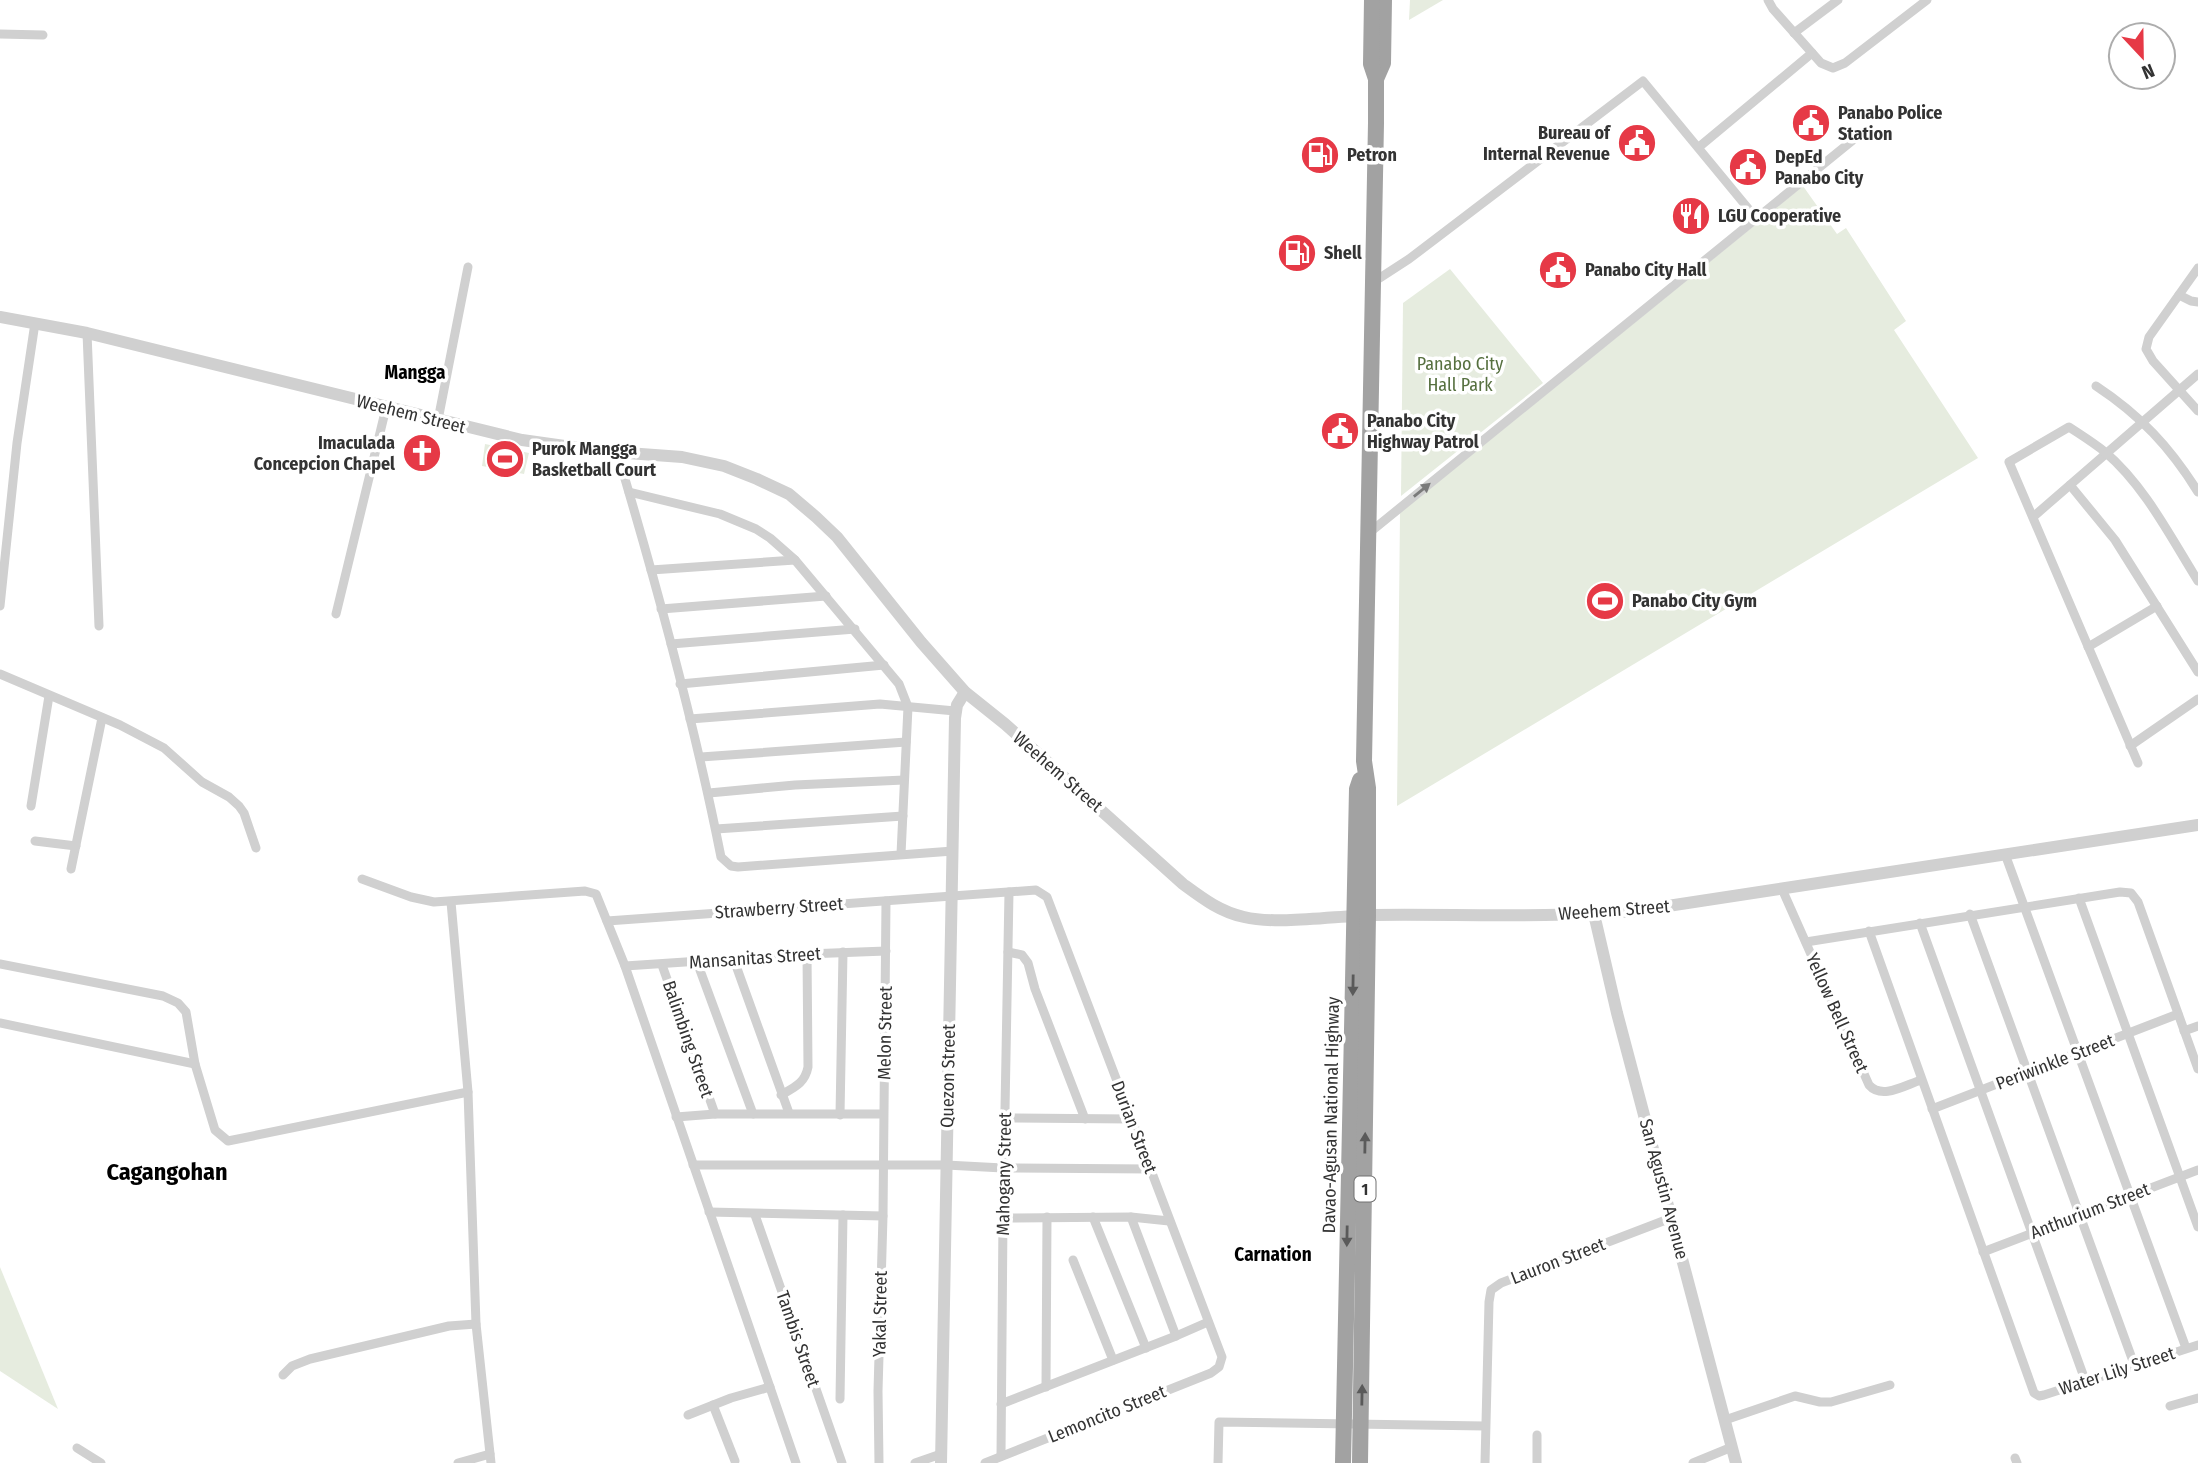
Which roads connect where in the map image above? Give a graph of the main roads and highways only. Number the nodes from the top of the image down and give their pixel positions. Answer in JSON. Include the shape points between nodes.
{"nodes":[{"id":1,"x":1373,"y":0,"type":"edge"},
{"id":2,"x":1384,"y":0,"type":"edge"},
{"id":3,"x":1376,"y":79,"type":"junction"},
{"id":4,"x":1361,"y":916,"type":"junction"},
{"id":5,"x":1345,"y":1328,"type":"junction"},
{"id":6,"x":1363,"y":1329,"type":"junction"},
{"id":7,"x":1344,"y":1463,"type":"edge"},
{"id":8,"x":1360,"y":1463,"type":"edge"}],
"edges":[{"from":1,"to":3,"type":"highway","name":"Davao-Agusan National Highway","number":"1","via":[[1371,64]]},
{"from":2,"to":3,"type":"highway","name":"Davao-Agusan National Highway","number":"1","via":[[1383,63]]},
{"from":3,"to":4,"type":"highway","name":"Davao-Agusan National Highway","number":"1","via":[[1364,768],[1368,788]]},
{"from":4,"to":5,"type":"highway","name":"Davao-Agusan National Highway","number":"1","one_way":true},
{"from":6,"to":4,"type":"highway","name":"Davao-Agusan National Highway","number":"1","one_way":true},
{"from":5,"to":6,"type":"highway"},
{"from":5,"to":7,"type":"highway","name":"Davao-Agusan National Highway","number":"1"},
{"from":8,"to":6,"type":"highway","name":"Davao-Agusan National Highway","number":"1","one_way":true}]}
